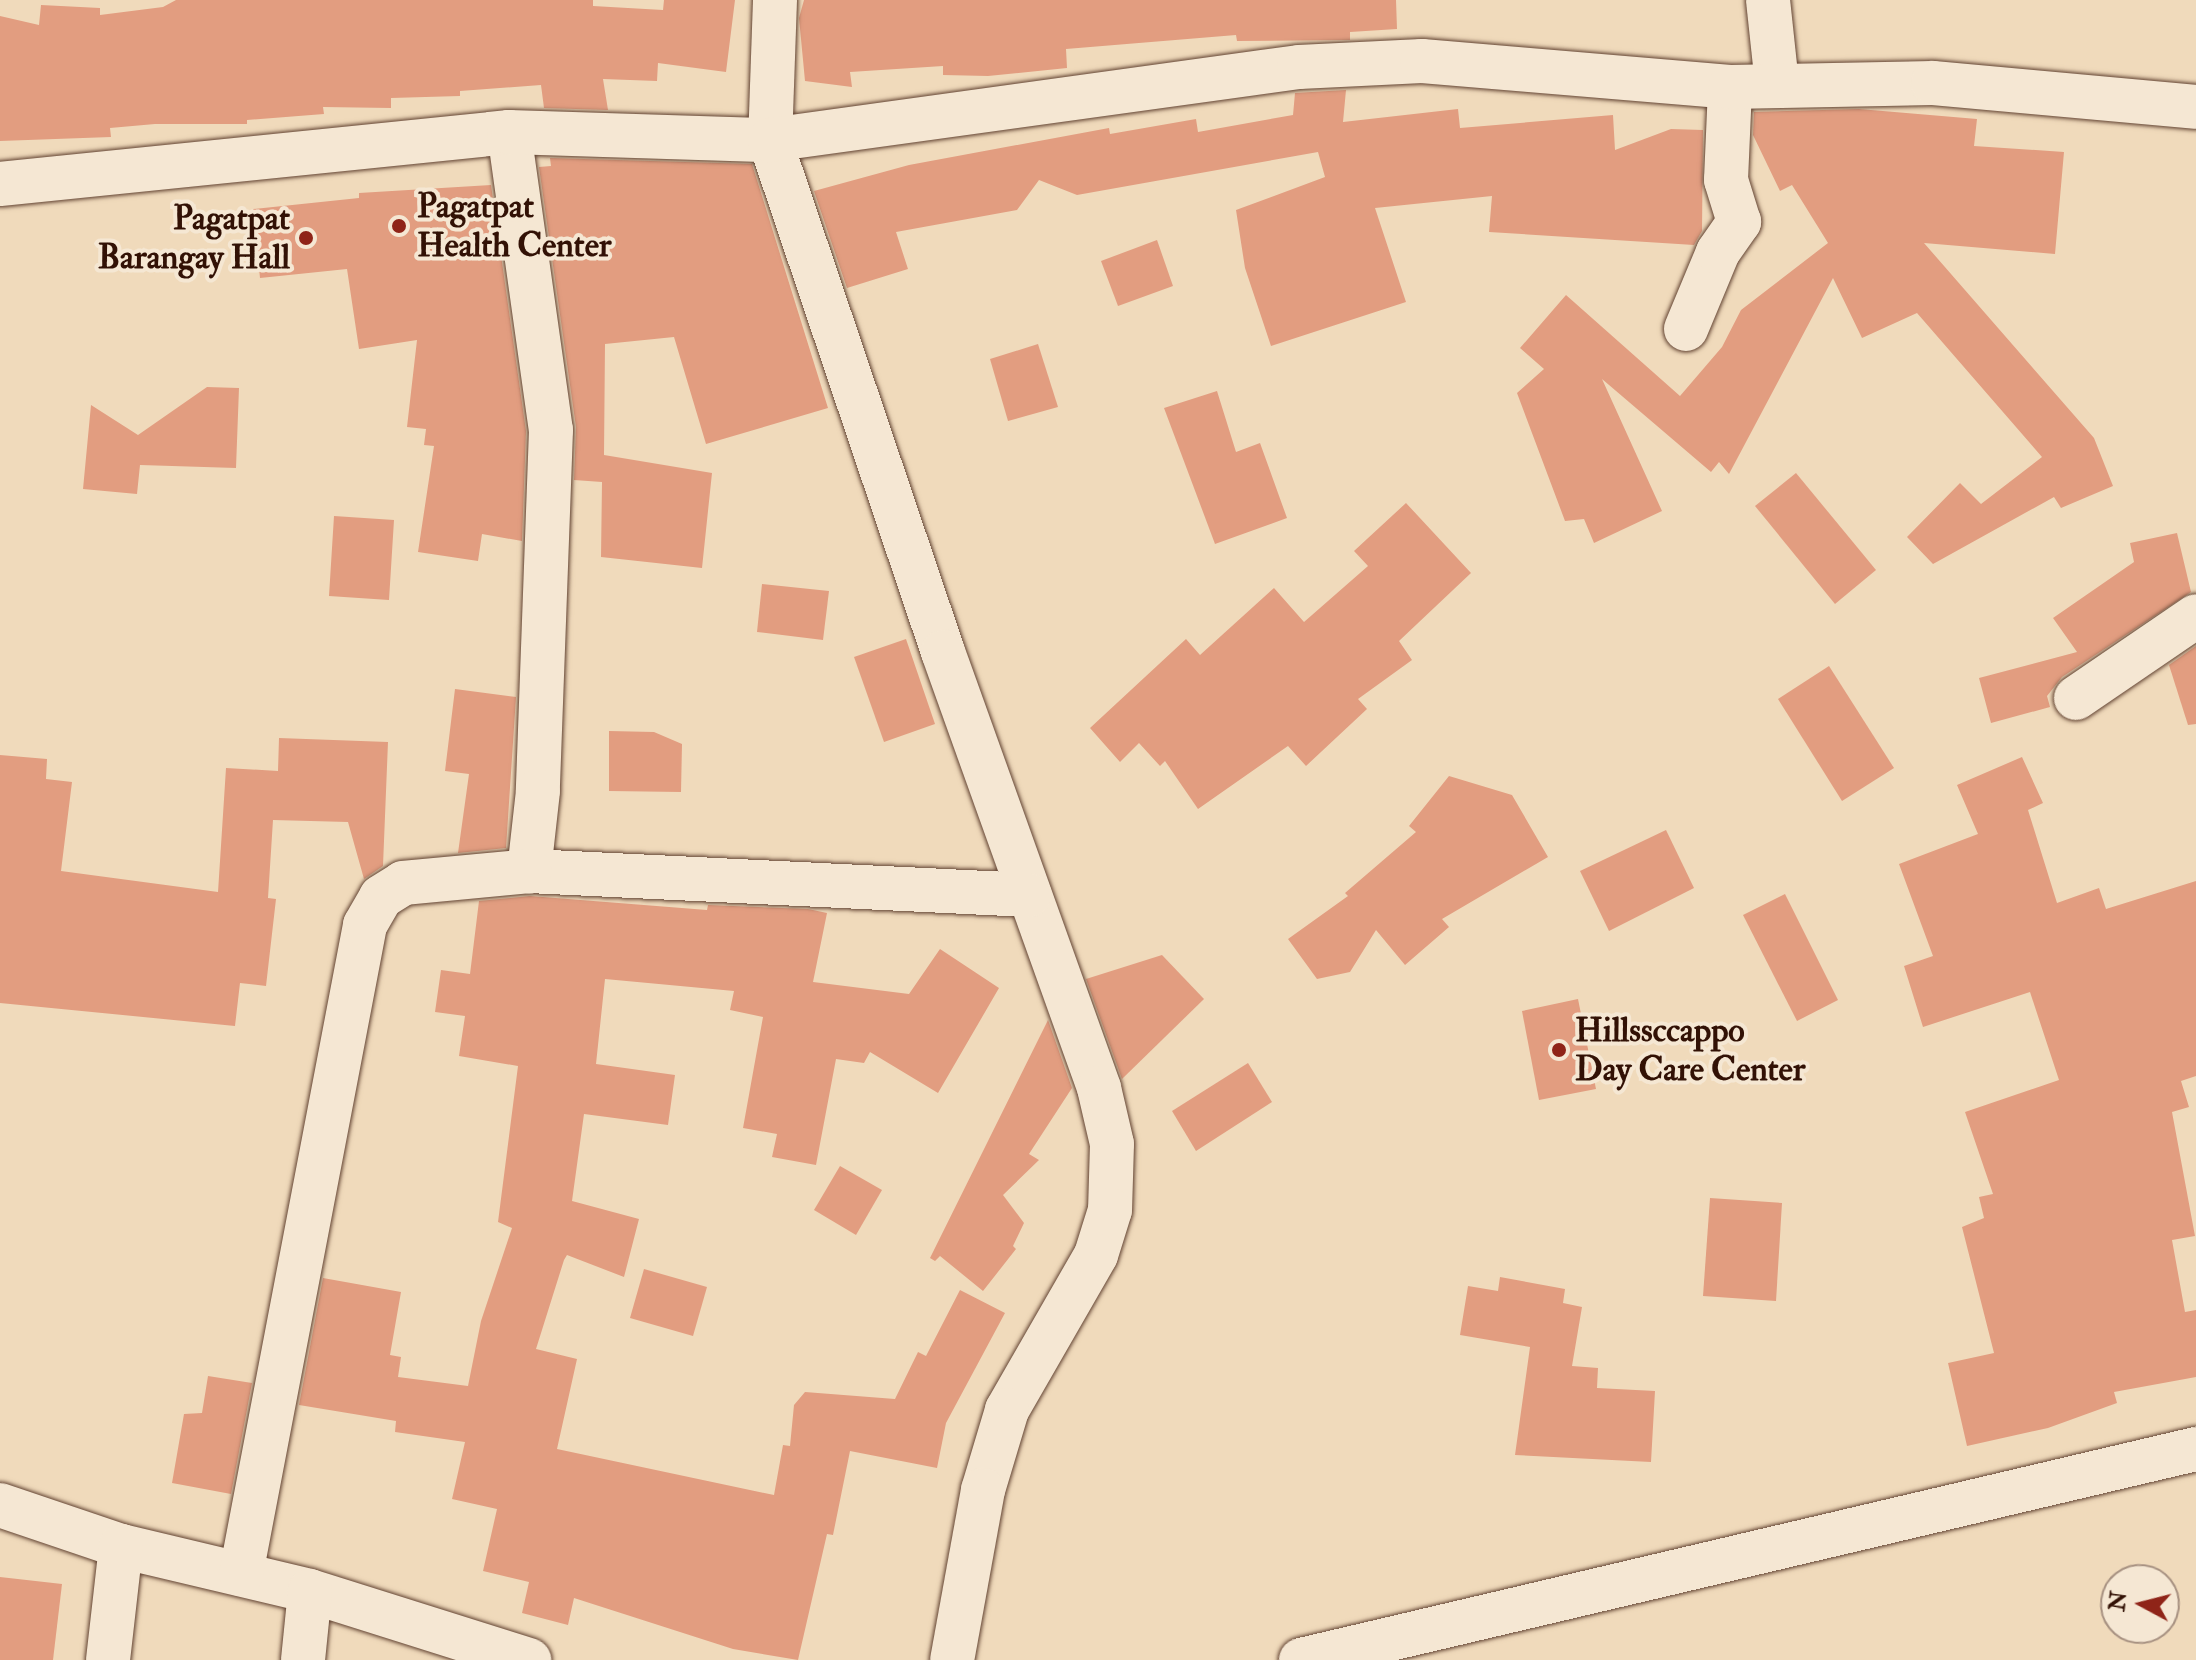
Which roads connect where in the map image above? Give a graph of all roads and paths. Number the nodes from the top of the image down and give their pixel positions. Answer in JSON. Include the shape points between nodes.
{"nodes":[{"id":1,"x":775,"y":0,"type":"edge"},
{"id":2,"x":1768,"y":0,"type":"edge"},
{"id":3,"x":1777,"y":84,"type":"junction"},
{"id":4,"x":1730,"y":87,"type":"junction"},
{"id":5,"x":2196,"y":107,"type":"edge"},
{"id":6,"x":509,"y":132,"type":"junction"},
{"id":7,"x":770,"y":140,"type":"junction"},
{"id":8,"x":0,"y":184,"type":"edge"},
{"id":9,"x":1686,"y":329,"type":"dead end"},
{"id":10,"x":2196,"y":616,"type":"edge"},
{"id":11,"x":2076,"y":698,"type":"dead end"},
{"id":12,"x":529,"y":871,"type":"junction"},
{"id":13,"x":1029,"y":895,"type":"junction"},
{"id":14,"x":2196,"y":1449,"type":"edge"},
{"id":15,"x":0,"y":1505,"type":"edge"},
{"id":16,"x":121,"y":1546,"type":"junction"},
{"id":17,"x":241,"y":1574,"type":"junction"},
{"id":18,"x":310,"y":1591,"type":"junction"},
{"id":19,"x":108,"y":1660,"type":"edge"},
{"id":20,"x":303,"y":1660,"type":"edge"},
{"id":21,"x":529,"y":1660,"type":"edge"},
{"id":22,"x":952,"y":1660,"type":"edge"},
{"id":23,"x":1301,"y":1660,"type":"edge"}],
"edges":[{"from":1,"to":7,"type":"street"},
{"from":2,"to":3,"type":"street"},
{"from":3,"to":4,"type":"street"},
{"from":3,"to":5,"type":"street","via":[[1933,83]]},
{"from":4,"to":7,"type":"street","via":[[1422,61],[1299,67]]},
{"from":4,"to":9,"type":"street","via":[[1726,180],[1739,222],[1718,252]]},
{"from":6,"to":7,"type":"street"},
{"from":6,"to":8,"type":"street"},
{"from":6,"to":12,"type":"street","via":[[551,430],[538,791]]},
{"from":7,"to":13,"type":"street"},
{"from":10,"to":11,"type":"street"},
{"from":12,"to":13,"type":"street"},
{"from":12,"to":17,"type":"street","via":[[403,883],[381,897],[365,925]]},
{"from":13,"to":22,"type":"street","via":[[1099,1088],[1114,1175],[1096,1255],[1007,1410],[983,1490]]},
{"from":14,"to":23,"type":"street"},
{"from":15,"to":16,"type":"street"},
{"from":16,"to":17,"type":"street"},
{"from":16,"to":19,"type":"street"},
{"from":17,"to":18,"type":"street"},
{"from":18,"to":20,"type":"street"},
{"from":18,"to":21,"type":"street"}]}
